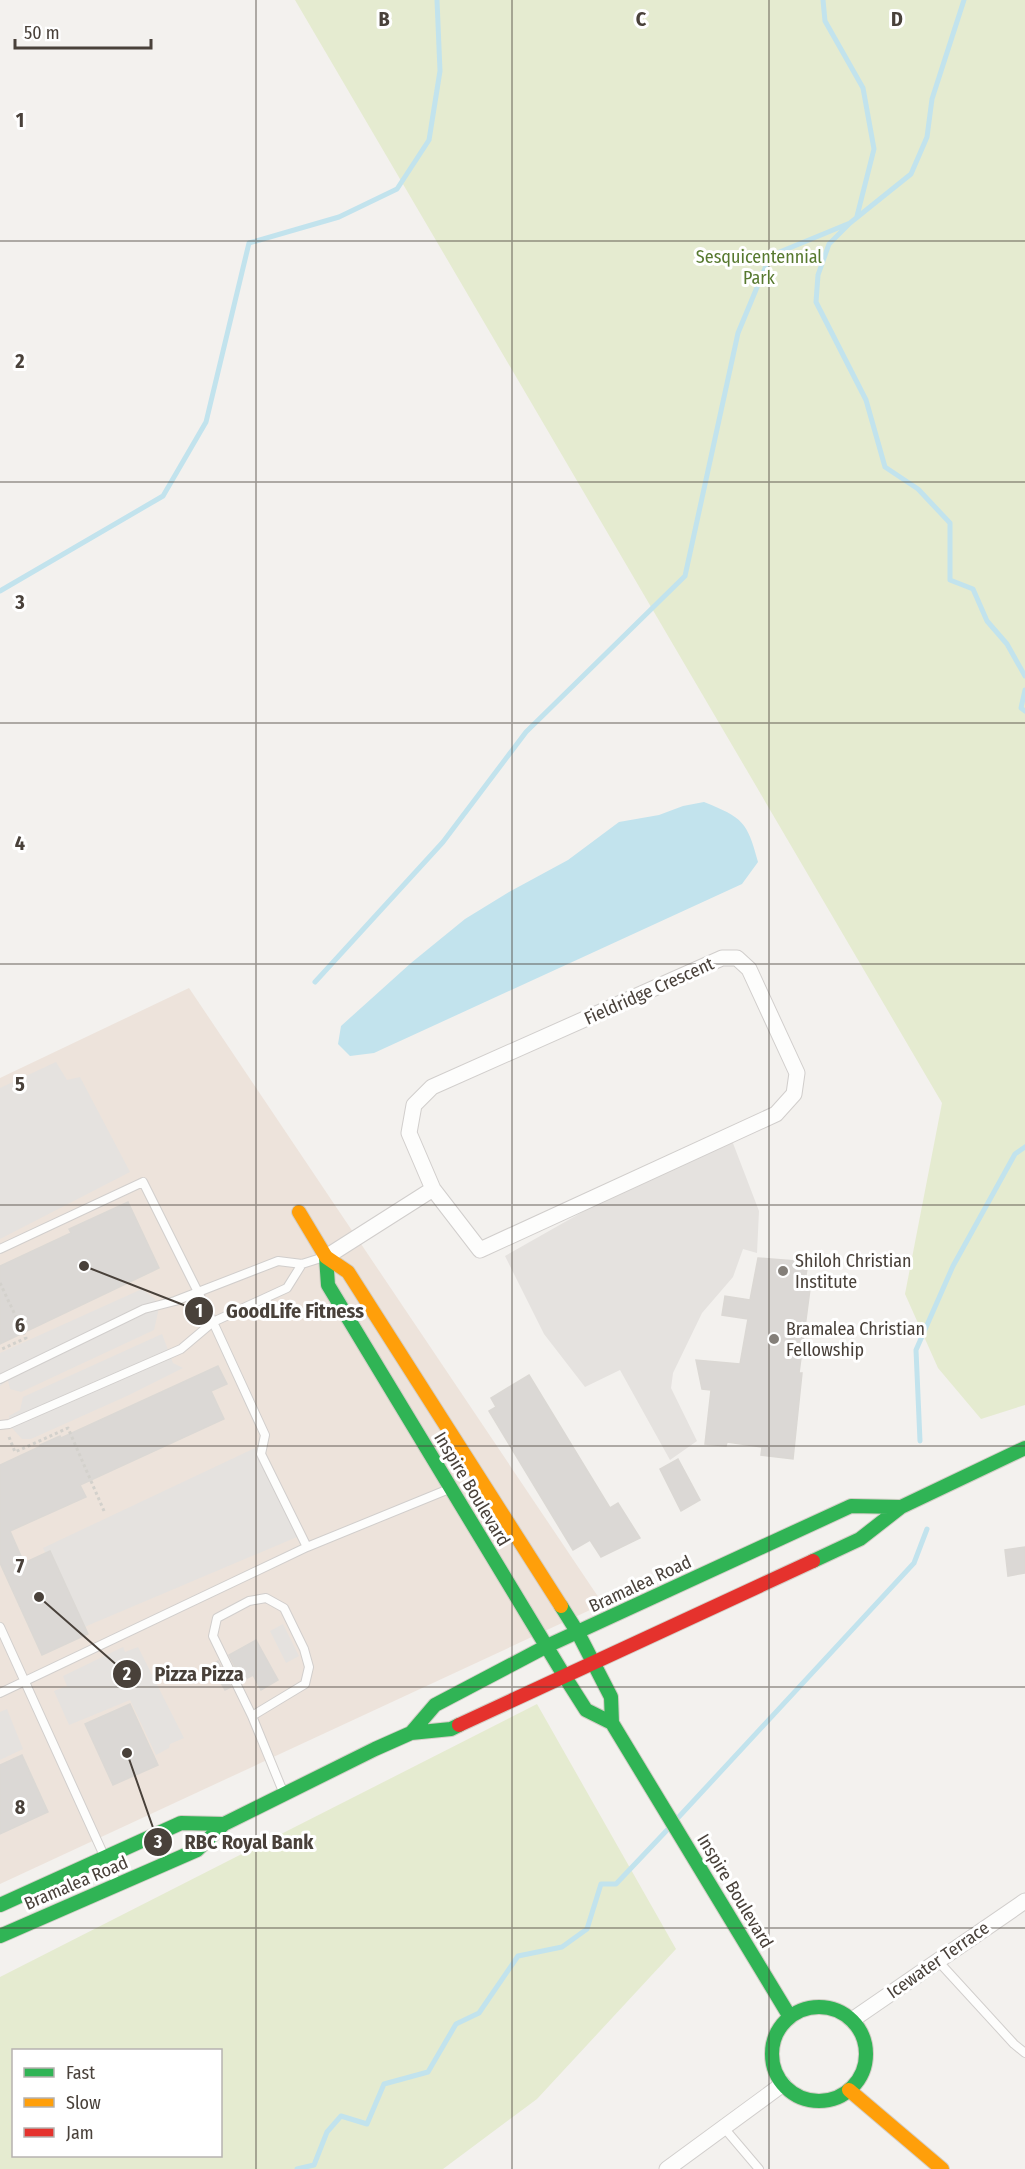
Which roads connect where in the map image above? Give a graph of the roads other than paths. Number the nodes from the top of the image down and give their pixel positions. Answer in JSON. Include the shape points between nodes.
{"nodes":[{"id":1,"x":433,"y":1189,"type":"junction"},
{"id":2,"x":299,"y":1212,"type":"dead end"},
{"id":3,"x":0,"y":1249,"type":"edge"},
{"id":4,"x":326,"y":1257,"type":"junction"},
{"id":5,"x":302,"y":1264,"type":"junction"},
{"id":6,"x":199,"y":1292,"type":"junction"},
{"id":7,"x":213,"y":1322,"type":"junction"},
{"id":8,"x":0,"y":1379,"type":"edge"},
{"id":9,"x":2,"y":1425,"type":"edge"},
{"id":10,"x":1025,"y":1448,"type":"edge"},
{"id":11,"x":450,"y":1489,"type":"junction"},
{"id":12,"x":901,"y":1507,"type":"junction"},
{"id":13,"x":307,"y":1547,"type":"junction"},
{"id":14,"x":0,"y":1627,"type":"edge"},
{"id":15,"x":578,"y":1633,"type":"junction"},
{"id":16,"x":547,"y":1647,"type":"junction"},
{"id":17,"x":594,"y":1663,"type":"junction"},
{"id":18,"x":565,"y":1677,"type":"junction"},
{"id":19,"x":25,"y":1680,"type":"junction"},
{"id":20,"x":0,"y":1693,"type":"edge"},
{"id":21,"x":252,"y":1716,"type":"junction"},
{"id":22,"x":612,"y":1724,"type":"junction"},
{"id":23,"x":411,"y":1733,"type":"junction"},
{"id":24,"x":284,"y":1794,"type":"junction"},
{"id":25,"x":224,"y":1824,"type":"junction"},
{"id":26,"x":103,"y":1858,"type":"junction"},
{"id":27,"x":117,"y":1885,"type":"junction"},
{"id":28,"x":1025,"y":1901,"type":"edge"},
{"id":29,"x":0,"y":1905,"type":"edge"},
{"id":30,"x":0,"y":1935,"type":"edge"},
{"id":31,"x":937,"y":1960,"type":"junction"},
{"id":32,"x":790,"y":2017,"type":"junction"},
{"id":33,"x":852,"y":2020,"type":"junction"},
{"id":34,"x":1025,"y":2053,"type":"edge"},
{"id":35,"x":783,"y":2084,"type":"junction"},
{"id":36,"x":849,"y":2090,"type":"junction"},
{"id":37,"x":725,"y":2128,"type":"junction"},
{"id":38,"x":667,"y":2169,"type":"edge"},
{"id":39,"x":759,"y":2169,"type":"edge"},
{"id":40,"x":942,"y":2169,"type":"edge"}],
"edges":[{"from":1,"to":1,"type":"street","name":"Fieldridge Crescent","via":[[409,1133],[414,1105],[432,1087],[722,958],[737,958],[748,969],[797,1072],[794,1094],[776,1114],[480,1250]]},
{"from":1,"to":4,"type":"street"},
{"from":2,"to":4,"type":"main road","name":"Inspire Boulevard"},
{"from":3,"to":6,"type":"lane","via":[[143,1182]]},
{"from":4,"to":5,"type":"lane"},
{"from":4,"to":11,"type":"main road","name":"Inspire Boulevard","via":[[328,1285]]},
{"from":4,"to":15,"type":"main road","name":"Inspire Boulevard","via":[[348,1272]]},
{"from":5,"to":6,"type":"lane","via":[[278,1262]]},
{"from":5,"to":7,"type":"lane","via":[[287,1288]]},
{"from":6,"to":7,"type":"lane"},
{"from":6,"to":8,"type":"lane","via":[[144,1309]]},
{"from":7,"to":9,"type":"lane","via":[[181,1348]]},
{"from":7,"to":13,"type":"lane","via":[[265,1435],[261,1454]]},
{"from":10,"to":12,"type":"main road","name":"Bramalea Road"},
{"from":11,"to":13,"type":"lane"},
{"from":11,"to":16,"type":"main road","name":"Inspire Boulevard"},
{"from":12,"to":15,"type":"main road","name":"Bramalea Road","via":[[851,1506]]},
{"from":12,"to":17,"type":"main road","name":"Bramalea Road","via":[[860,1539]]},
{"from":13,"to":19,"type":"lane"},
{"from":14,"to":19,"type":"lane"},
{"from":15,"to":16,"type":"main road","name":"Bramalea Road"},
{"from":15,"to":17,"type":"main road","name":"Inspire Boulevard"},
{"from":16,"to":18,"type":"main road","name":"Inspire Boulevard"},
{"from":16,"to":23,"type":"main road","name":"Bramalea Road","via":[[435,1705]]},
{"from":17,"to":18,"type":"main road","name":"Bramalea Road"},
{"from":17,"to":22,"type":"main road","name":"Inspire Boulevard","via":[[611,1697]]},
{"from":18,"to":22,"type":"main road","name":"Inspire Boulevard","via":[[586,1710]]},
{"from":18,"to":23,"type":"main road","name":"Bramalea Road","via":[[451,1729]]},
{"from":19,"to":20,"type":"lane"},
{"from":19,"to":26,"type":"lane"},
{"from":21,"to":21,"type":"lane","via":[[305,1684],[309,1667],[284,1608],[266,1598],[249,1600],[217,1618],[213,1636]]},
{"from":21,"to":24,"type":"lane"},
{"from":22,"to":32,"type":"main road","name":"Inspire Boulevard"},
{"from":23,"to":24,"type":"main road","name":"Bramalea Road"},
{"from":24,"to":25,"type":"main road","name":"Bramalea Road"},
{"from":25,"to":26,"type":"main road","name":"Bramalea Road","via":[[181,1823]]},
{"from":25,"to":27,"type":"main road","name":"Bramalea Road","via":[[197,1850]]},
{"from":26,"to":27,"type":"lane"},
{"from":26,"to":29,"type":"main road","name":"Bramalea Road"},
{"from":27,"to":30,"type":"main road","name":"Bramalea Road"},
{"from":28,"to":31,"type":"street","name":"Icewater Terrace"},
{"from":31,"to":33,"type":"street","name":"Icewater Terrace"},
{"from":31,"to":34,"type":"lane"},
{"from":32,"to":33,"type":"main road","via":[[802,2010],[822,2007]]},
{"from":32,"to":35,"type":"main road","via":[[782,2024],[773,2044],[773,2065]]},
{"from":33,"to":36,"type":"main road","via":[[860,2030],[866,2056],[864,2069]]},
{"from":35,"to":36,"type":"main road","via":[[792,2093],[815,2101]]},
{"from":35,"to":37,"type":"street"},
{"from":36,"to":40,"type":"main road"},
{"from":37,"to":38,"type":"street"},
{"from":37,"to":39,"type":"lane"}]}
